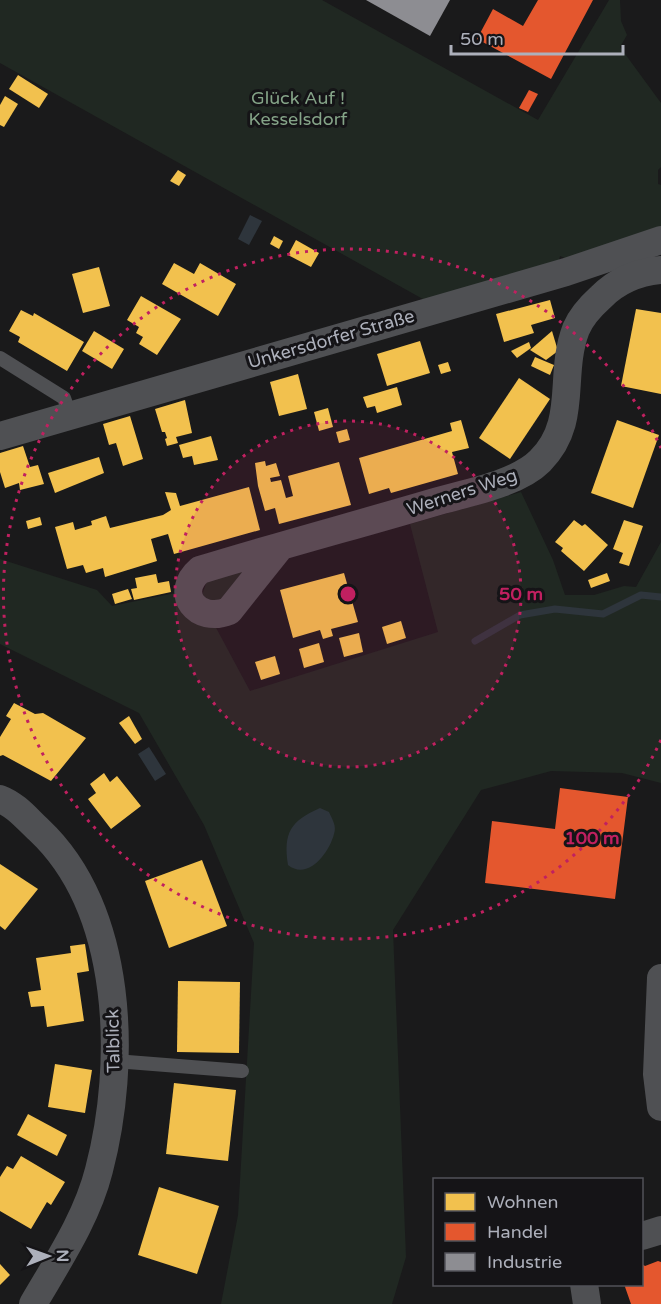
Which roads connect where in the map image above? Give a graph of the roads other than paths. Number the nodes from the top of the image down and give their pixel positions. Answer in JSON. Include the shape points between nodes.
{"nodes":[{"id":1,"x":661,"y":240,"type":"edge"},
{"id":2,"x":661,"y":270,"type":"edge"},
{"id":3,"x":0,"y":358,"type":"edge"},
{"id":4,"x":70,"y":415,"type":"junction"},
{"id":5,"x":0,"y":436,"type":"edge"},
{"id":6,"x":280,"y":547,"type":"dead end"},
{"id":7,"x":0,"y":799,"type":"edge"},
{"id":8,"x":661,"y":978,"type":"edge"},
{"id":9,"x":115,"y":1061,"type":"junction"},
{"id":10,"x":242,"y":1071,"type":"dead end"},
{"id":11,"x":661,"y":1107,"type":"edge"},
{"id":12,"x":661,"y":1230,"type":"edge"},
{"id":13,"x":643,"y":1236,"type":"edge"},
{"id":14,"x":584,"y":1286,"type":"edge"},
{"id":15,"x":33,"y":1304,"type":"edge"},
{"id":16,"x":587,"y":1304,"type":"edge"}],
"edges":[{"from":1,"to":4,"type":"street","name":"Unkersdorfer Straße","via":[[505,290]]},
{"from":2,"to":6,"type":"street","name":"Werners Weg","via":[[633,275],[616,284],[585,313],[576,327],[571,348],[562,427],[555,443],[530,470]]},
{"from":3,"to":4,"type":"lane","via":[[64,398]]},
{"from":4,"to":5,"type":"street","name":"Unkersdorfer Straße"},
{"from":7,"to":9,"type":"street","name":"Talblick","via":[[10,803],[53,843],[86,892],[111,988]]},
{"from":8,"to":11,"type":"street","via":[[657,1074]]},
{"from":9,"to":10,"type":"lane"},
{"from":9,"to":15,"type":"street","name":"Talblick","via":[[99,1170],[69,1242]]},
{"from":12,"to":13,"type":"street"},
{"from":14,"to":16,"type":"street"}]}
